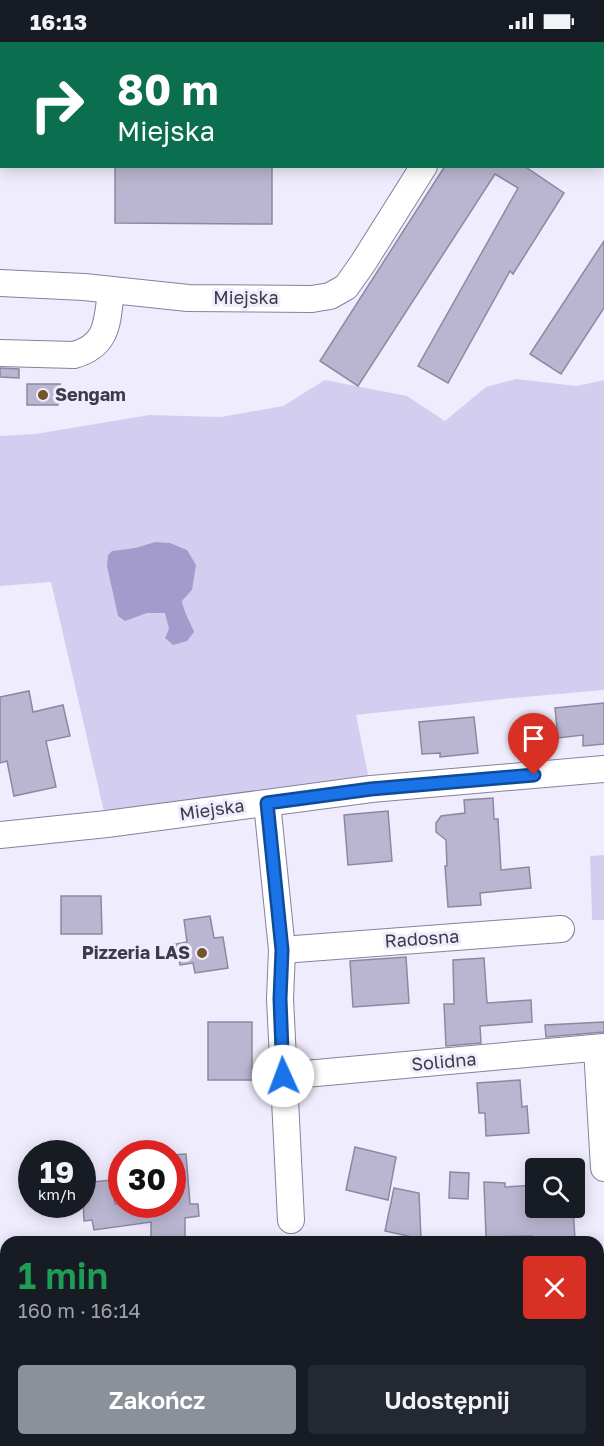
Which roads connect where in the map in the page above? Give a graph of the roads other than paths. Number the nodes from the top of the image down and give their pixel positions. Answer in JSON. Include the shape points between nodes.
{"nodes":[{"id":1,"x":422,"y":168,"type":"edge"},
{"id":2,"x":0,"y":283,"type":"edge"},
{"id":3,"x":111,"y":291,"type":"junction"},
{"id":4,"x":0,"y":353,"type":"edge"},
{"id":5,"x":604,"y":769,"type":"edge"},
{"id":6,"x":267,"y":803,"type":"junction"},
{"id":7,"x":0,"y":835,"type":"edge"},
{"id":8,"x":561,"y":929,"type":"dead end"},
{"id":9,"x":282,"y":950,"type":"junction"},
{"id":10,"x":600,"y":1048,"type":"edge"},
{"id":11,"x":283,"y":1076,"type":"junction"},
{"id":12,"x":604,"y":1168,"type":"edge"},
{"id":13,"x":291,"y":1220,"type":"dead end"}],
"edges":[{"from":1,"to":3,"type":"street","name":"Miejska","via":[[346,287],[330,296],[188,298]]},
{"from":2,"to":3,"type":"street","name":"Miejska"},
{"from":3,"to":4,"type":"street","via":[[103,337],[84,352]]},
{"from":5,"to":6,"type":"street","name":"Miejska","via":[[371,789]]},
{"from":6,"to":7,"type":"street","name":"Miejska"},
{"from":6,"to":9,"type":"street"},
{"from":8,"to":9,"type":"street","name":"Radosna"},
{"from":9,"to":11,"type":"street"},
{"from":10,"to":11,"type":"street","name":"Solidna"},
{"from":10,"to":12,"type":"street"},
{"from":11,"to":13,"type":"street"}]}
